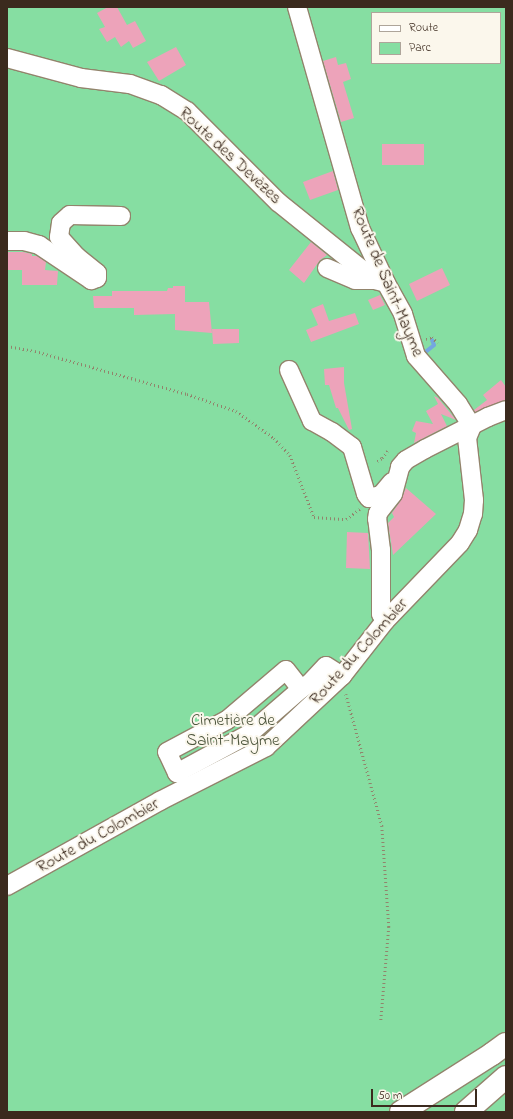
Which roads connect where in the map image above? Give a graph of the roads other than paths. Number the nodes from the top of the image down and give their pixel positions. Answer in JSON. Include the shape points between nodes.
{"nodes":[{"id":1,"x":297,"y":7,"type":"edge"},
{"id":2,"x":7,"y":58,"type":"edge"},
{"id":3,"x":121,"y":216,"type":"dead end"},
{"id":4,"x":7,"y":241,"type":"edge"},
{"id":5,"x":327,"y":268,"type":"dead end"},
{"id":6,"x":381,"y":282,"type":"junction"},
{"id":7,"x":289,"y":370,"type":"dead end"},
{"id":8,"x":506,"y":410,"type":"edge"},
{"id":9,"x":472,"y":426,"type":"junction"},
{"id":10,"x":397,"y":475,"type":"junction"},
{"id":11,"x":385,"y":621,"type":"junction"},
{"id":12,"x":342,"y":676,"type":"junction"},
{"id":13,"x":172,"y":763,"type":"dead end"},
{"id":14,"x":7,"y":886,"type":"edge"},
{"id":15,"x":506,"y":1044,"type":"edge"},
{"id":16,"x":506,"y":1057,"type":"edge"},
{"id":17,"x":506,"y":1077,"type":"edge"},
{"id":18,"x":401,"y":1112,"type":"edge"},
{"id":19,"x":425,"y":1112,"type":"edge"},
{"id":20,"x":466,"y":1112,"type":"edge"}],
"edges":[{"from":1,"to":6,"type":"street","name":"Route de Saint-Mayme","via":[[360,228]]},
{"from":2,"to":6,"type":"street","name":"Route des Devèzes","via":[[81,78],[130,84],[161,95],[186,111],[278,202]]},
{"from":3,"to":4,"type":"street","via":[[70,215],[61,223],[59,236],[97,273],[97,278],[91,280],[39,245],[24,241]]},
{"from":5,"to":6,"type":"street","via":[[355,280]]},
{"from":6,"to":9,"type":"street","name":"Route de Saint-Mayme","via":[[403,314],[416,356],[430,377],[458,404]]},
{"from":7,"to":10,"type":"street","via":[[312,421],[352,447],[366,494],[370,498],[381,495]]},
{"from":8,"to":9,"type":"street"},
{"from":9,"to":10,"type":"street","via":[[398,452],[400,467]]},
{"from":9,"to":11,"type":"street","name":"Route du Colombier","via":[[467,438],[474,500],[468,530],[460,543]]},
{"from":10,"to":11,"type":"street","via":[[399,478],[393,494],[378,513],[377,519],[381,614]]},
{"from":11,"to":12,"type":"street","name":"Route du Colombier"},
{"from":12,"to":13,"type":"street","via":[[326,666],[310,683],[298,685],[232,731]]},
{"from":12,"to":14,"type":"street","name":"Route du Colombier","via":[[266,747]]},
{"from":15,"to":18,"type":"main road"},
{"from":16,"to":19,"type":"main road","via":[[471,1084]]},
{"from":17,"to":20,"type":"main road"}]}
